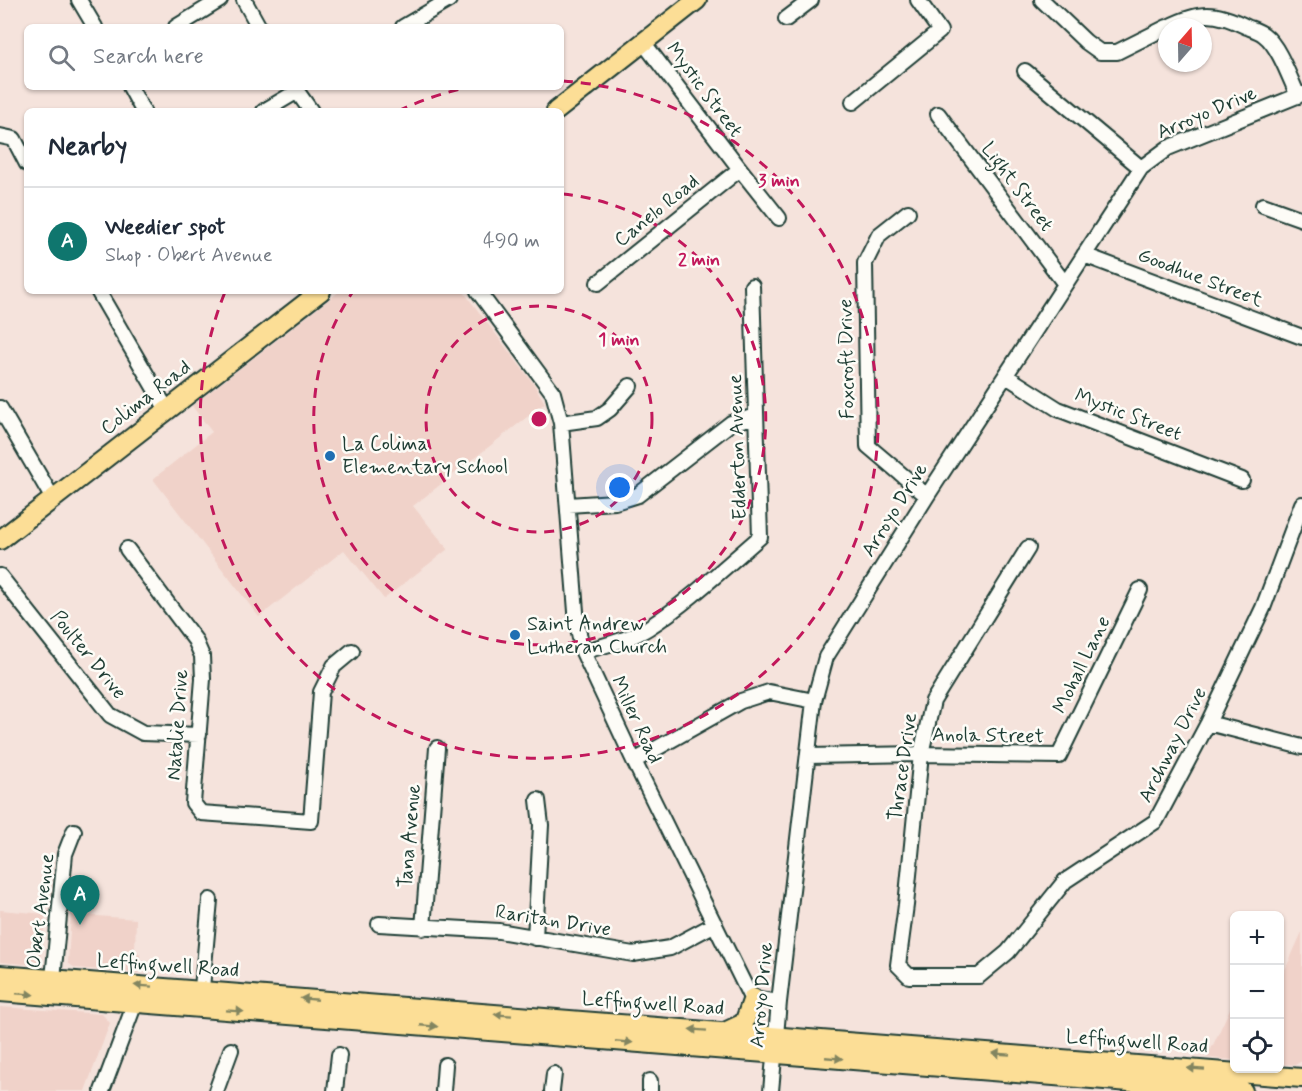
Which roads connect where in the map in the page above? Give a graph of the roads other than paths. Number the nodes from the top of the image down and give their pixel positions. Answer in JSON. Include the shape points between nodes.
{"nodes":[{"id":1,"x":79,"y":0,"type":"edge"},
{"id":2,"x":220,"y":0,"type":"edge"},
{"id":3,"x":244,"y":0,"type":"edge"},
{"id":4,"x":449,"y":0,"type":"edge"},
{"id":5,"x":697,"y":0,"type":"edge"},
{"id":6,"x":811,"y":0,"type":"edge"},
{"id":7,"x":918,"y":0,"type":"edge"},
{"id":8,"x":1042,"y":0,"type":"edge"},
{"id":9,"x":1186,"y":18,"type":"edge"},
{"id":10,"x":786,"y":19,"type":"dead end"},
{"id":11,"x":93,"y":24,"type":"edge"},
{"id":12,"x":181,"y":24,"type":"edge"},
{"id":13,"x":257,"y":24,"type":"edge"},
{"id":14,"x":408,"y":24,"type":"edge"},
{"id":15,"x":1158,"y":32,"type":"edge"},
{"id":16,"x":644,"y":42,"type":"junction"},
{"id":17,"x":1025,"y":71,"type":"dead end"},
{"id":18,"x":132,"y":90,"type":"edge"},
{"id":19,"x":294,"y":90,"type":"edge"},
{"id":20,"x":296,"y":90,"type":"edge"},
{"id":21,"x":1300,"y":95,"type":"edge"},
{"id":22,"x":853,"y":102,"type":"dead end"},
{"id":23,"x":141,"y":108,"type":"edge"},
{"id":24,"x":268,"y":108,"type":"edge"},
{"id":25,"x":309,"y":108,"type":"edge"},
{"id":26,"x":560,"y":108,"type":"edge"},
{"id":27,"x":938,"y":114,"type":"dead end"},
{"id":28,"x":7,"y":138,"type":"edge"},
{"id":29,"x":24,"y":160,"type":"edge"},
{"id":30,"x":1141,"y":168,"type":"junction"},
{"id":31,"x":740,"y":169,"type":"junction"},
{"id":32,"x":1263,"y":205,"type":"dead end"},
{"id":33,"x":908,"y":212,"type":"dead end"},
{"id":34,"x":779,"y":218,"type":"dead end"},
{"id":35,"x":1302,"y":219,"type":"edge"},
{"id":36,"x":1084,"y":255,"type":"junction"},
{"id":37,"x":598,"y":284,"type":"dead end"},
{"id":38,"x":1065,"y":284,"type":"junction"},
{"id":39,"x":752,"y":286,"type":"dead end"},
{"id":40,"x":100,"y":294,"type":"edge"},
{"id":41,"x":317,"y":294,"type":"edge"},
{"id":42,"x":480,"y":294,"type":"edge"},
{"id":43,"x":1302,"y":337,"type":"edge"},
{"id":44,"x":1006,"y":376,"type":"junction"},
{"id":45,"x":630,"y":386,"type":"dead end"},
{"id":46,"x":0,"y":408,"type":"edge"},
{"id":47,"x":167,"y":410,"type":"junction"},
{"id":48,"x":756,"y":416,"type":"junction"},
{"id":49,"x":561,"y":423,"type":"junction"},
{"id":50,"x":1242,"y":480,"type":"dead end"},
{"id":51,"x":927,"y":496,"type":"junction"},
{"id":52,"x":53,"y":499,"type":"junction"},
{"id":53,"x":1302,"y":504,"type":"edge"},
{"id":54,"x":568,"y":505,"type":"junction"},
{"id":55,"x":0,"y":540,"type":"edge"},
{"id":56,"x":1028,"y":548,"type":"dead end"},
{"id":57,"x":127,"y":549,"type":"dead end"},
{"id":58,"x":0,"y":576,"type":"edge"},
{"id":59,"x":1140,"y":590,"type":"dead end"},
{"id":60,"x":352,"y":651,"type":"dead end"},
{"id":61,"x":583,"y":652,"type":"junction"},
{"id":62,"x":814,"y":701,"type":"junction"},
{"id":63,"x":1208,"y":723,"type":"junction"},
{"id":64,"x":199,"y":735,"type":"junction"},
{"id":65,"x":1302,"y":747,"type":"edge"},
{"id":66,"x":437,"y":748,"type":"dead end"},
{"id":67,"x":921,"y":754,"type":"junction"},
{"id":68,"x":808,"y":756,"type":"junction"},
{"id":69,"x":1059,"y":756,"type":"joint"},
{"id":70,"x":634,"y":761,"type":"junction"},
{"id":71,"x":538,"y":800,"type":"dead end"},
{"id":72,"x":74,"y":831,"type":"dead end"},
{"id":73,"x":210,"y":900,"type":"dead end"},
{"id":74,"x":379,"y":924,"type":"dead end"},
{"id":75,"x":715,"y":924,"type":"junction"},
{"id":76,"x":423,"y":928,"type":"junction"},
{"id":77,"x":535,"y":938,"type":"junction"},
{"id":78,"x":0,"y":975,"type":"edge"},
{"id":79,"x":909,"y":976,"type":"joint"},
{"id":80,"x":52,"y":988,"type":"junction"},
{"id":81,"x":0,"y":992,"type":"edge"},
{"id":82,"x":753,"y":998,"type":"junction"},
{"id":83,"x":201,"y":1000,"type":"junction"},
{"id":84,"x":779,"y":1002,"type":"junction"},
{"id":85,"x":135,"y":1003,"type":"junction"},
{"id":86,"x":725,"y":1032,"type":"junction"},
{"id":87,"x":776,"y":1045,"type":"junction"},
{"id":88,"x":231,"y":1050,"type":"dead end"},
{"id":89,"x":339,"y":1055,"type":"dead end"},
{"id":90,"x":445,"y":1065,"type":"dead end"},
{"id":91,"x":554,"y":1074,"type":"dead end"},
{"id":92,"x":1302,"y":1078,"type":"edge"},
{"id":93,"x":102,"y":1091,"type":"edge"},
{"id":94,"x":216,"y":1091,"type":"edge"},
{"id":95,"x":335,"y":1091,"type":"edge"},
{"id":96,"x":443,"y":1091,"type":"edge"},
{"id":97,"x":552,"y":1091,"type":"edge"},
{"id":98,"x":771,"y":1091,"type":"edge"},
{"id":99,"x":1243,"y":1091,"type":"edge"}],
"edges":[{"from":1,"to":11,"type":"street"},
{"from":2,"to":12,"type":"street"},
{"from":3,"to":13,"type":"street"},
{"from":4,"to":14,"type":"street"},
{"from":5,"to":16,"type":"main road"},
{"from":6,"to":10,"type":"street"},
{"from":7,"to":22,"type":"street","via":[[940,31]]},
{"from":8,"to":15,"type":"street","via":[[1100,52],[1117,52]]},
{"from":9,"to":21,"type":"street","via":[[1207,14],[1230,18],[1265,35]]},
{"from":16,"to":26,"type":"main road"},
{"from":16,"to":31,"type":"street","name":"Mystic Street"},
{"from":17,"to":30,"type":"street"},
{"from":18,"to":23,"type":"street"},
{"from":19,"to":24,"type":"street"},
{"from":20,"to":25,"type":"street"},
{"from":21,"to":30,"type":"street","name":"Arroyo Drive","via":[[1168,148]]},
{"from":27,"to":38,"type":"street","name":"Light Street"},
{"from":28,"to":29,"type":"street"},
{"from":30,"to":36,"type":"street","name":"Arroyo Drive"},
{"from":31,"to":34,"type":"street","name":"Mystic Street"},
{"from":31,"to":37,"type":"street","name":"Canelo Road"},
{"from":32,"to":35,"type":"street"},
{"from":33,"to":51,"type":"street","name":"Foxcroft Drive","via":[[879,235],[865,263],[868,446]]},
{"from":36,"to":38,"type":"street","name":"Arroyo Drive"},
{"from":36,"to":43,"type":"street","name":"Goodhue Street"},
{"from":38,"to":44,"type":"street","name":"Arroyo Drive"},
{"from":39,"to":48,"type":"street","name":"Edderton Avenue"},
{"from":40,"to":47,"type":"street"},
{"from":41,"to":47,"type":"main road","name":"Colima Road"},
{"from":42,"to":49,"type":"street","name":"Miller Road","via":[[554,393]]},
{"from":44,"to":50,"type":"street","name":"Mystic Street","via":[[1058,409]]},
{"from":44,"to":51,"type":"street","name":"Arroyo Drive"},
{"from":45,"to":49,"type":"street","via":[[597,418]]},
{"from":46,"to":52,"type":"street"},
{"from":47,"to":52,"type":"main road","name":"Colima Road"},
{"from":48,"to":54,"type":"street","via":[[731,423],[638,495],[615,502]]},
{"from":48,"to":61,"type":"street","name":"Edderton Avenue","via":[[760,537],[647,628]]},
{"from":49,"to":54,"type":"street","name":"Miller Road"},
{"from":51,"to":62,"type":"street","name":"Arroyo Drive","via":[[826,657]]},
{"from":52,"to":55,"type":"main road","name":"Colima Road"},
{"from":53,"to":63,"type":"street","name":"Archway Drive","via":[[1263,608]]},
{"from":54,"to":61,"type":"street","name":"Miller Road","via":[[577,624]]},
{"from":56,"to":67,"type":"street","name":"Thrace Drive","via":[[933,701]]},
{"from":57,"to":64,"type":"street","name":"Natalie Drive","via":[[195,640],[202,656]]},
{"from":58,"to":64,"type":"street","name":"Poulter Drive","via":[[110,715],[143,733]]},
{"from":59,"to":69,"type":"street","name":"Mohall Lane"},
{"from":60,"to":64,"type":"street","name":"Natalie Drive","via":[[334,666],[321,692],[311,821],[201,813],[193,802]]},
{"from":61,"to":70,"type":"street","name":"Miller Road"},
{"from":62,"to":68,"type":"street","name":"Arroyo Drive"},
{"from":62,"to":70,"type":"street","via":[[769,692],[759,695],[741,701]]},
{"from":63,"to":65,"type":"street"},
{"from":63,"to":79,"type":"street","name":"Archway Drive","via":[[1156,821],[1065,881],[1008,952],[979,976]]},
{"from":66,"to":76,"type":"street","name":"Tana Avenue"},
{"from":67,"to":68,"type":"street","name":"Anola Street"},
{"from":67,"to":69,"type":"street","name":"Anola Street"},
{"from":67,"to":79,"type":"street","name":"Thrace Drive","via":[[898,965]]},
{"from":68,"to":84,"type":"street","name":"Arroyo Drive"},
{"from":70,"to":75,"type":"street","name":"Miller Road"},
{"from":71,"to":77,"type":"street","via":[[541,825]]},
{"from":72,"to":80,"type":"street","name":"Obert Avenue","via":[[65,854]]},
{"from":73,"to":83,"type":"street"},
{"from":74,"to":76,"type":"street","name":"Raritan Drive"},
{"from":75,"to":77,"type":"street","name":"Raritan Drive","via":[[670,948],[633,954]]},
{"from":75,"to":82,"type":"street","name":"Miller Road"},
{"from":76,"to":77,"type":"street","name":"Raritan Drive","via":[[499,931]]},
{"from":78,"to":80,"type":"main road","name":"Leffingwell Road"},
{"from":81,"to":80,"type":"main road","name":"Leffingwell Road","one_way":true},
{"from":83,"to":80,"type":"main road","name":"Leffingwell Road","one_way":true},
{"from":80,"to":85,"type":"main road","name":"Leffingwell Road"},
{"from":82,"to":84,"type":"street"},
{"from":82,"to":86,"type":"main road","via":[[744,1023]]},
{"from":83,"to":85,"type":"main road","name":"Leffingwell Road"},
{"from":86,"to":83,"type":"main road","name":"Leffingwell Road","one_way":true},
{"from":83,"to":87,"type":"main road","name":"Leffingwell Road","one_way":true},
{"from":84,"to":87,"type":"street","name":"Arroyo Drive"},
{"from":85,"to":93,"type":"street"},
{"from":86,"to":87,"type":"main road","name":"Leffingwell Road"},
{"from":92,"to":87,"type":"main road","name":"Leffingwell Road","one_way":true},
{"from":87,"to":98,"type":"street","name":"Arroyo Drive"},
{"from":87,"to":99,"type":"main road","name":"Leffingwell Road","one_way":true},
{"from":88,"to":94,"type":"street"},
{"from":89,"to":95,"type":"street"},
{"from":90,"to":96,"type":"street"},
{"from":91,"to":97,"type":"street"}]}
